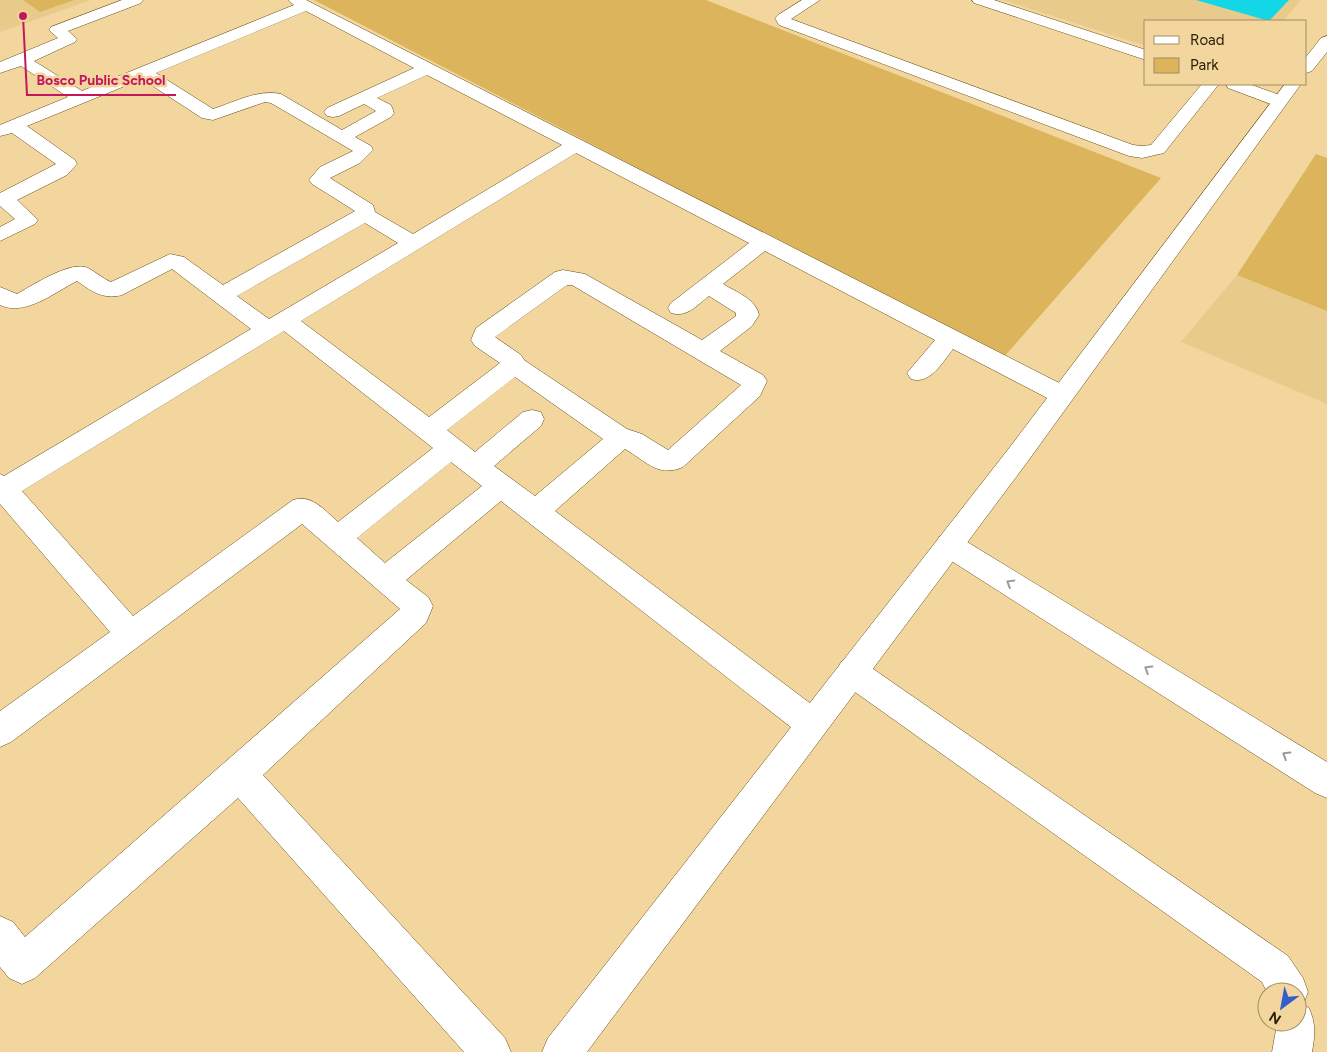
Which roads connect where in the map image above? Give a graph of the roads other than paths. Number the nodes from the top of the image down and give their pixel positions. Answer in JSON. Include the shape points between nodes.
{"nodes":[{"id":1,"x":106,"y":0,"type":"edge"},
{"id":2,"x":136,"y":0,"type":"edge"},
{"id":3,"x":813,"y":0,"type":"edge"},
{"id":4,"x":979,"y":0,"type":"edge"},
{"id":5,"x":300,"y":3,"type":"edge"},
{"id":6,"x":57,"y":30,"type":"junction"},
{"id":7,"x":1327,"y":42,"type":"edge"},
{"id":8,"x":1144,"y":54,"type":"edge"},
{"id":9,"x":25,"y":60,"type":"junction"},
{"id":10,"x":1307,"y":67,"type":"edge"},
{"id":11,"x":0,"y":68,"type":"edge"},
{"id":12,"x":428,"y":68,"type":"junction"},
{"id":13,"x":143,"y":72,"type":"junction"},
{"id":14,"x":1210,"y":85,"type":"edge"},
{"id":15,"x":1240,"y":85,"type":"edge"},
{"id":16,"x":1286,"y":92,"type":"edge"},
{"id":17,"x":81,"y":98,"type":"junction"},
{"id":18,"x":365,"y":98,"type":"junction"},
{"id":19,"x":334,"y":112,"type":"dead end"},
{"id":20,"x":7,"y":128,"type":"edge"},
{"id":21,"x":342,"y":136,"type":"junction"},
{"id":22,"x":576,"y":145,"type":"junction"},
{"id":23,"x":365,"y":214,"type":"junction"},
{"id":24,"x":0,"y":235,"type":"edge"},
{"id":25,"x":764,"y":241,"type":"junction"},
{"id":26,"x":411,"y":242,"type":"junction"},
{"id":27,"x":708,"y":285,"type":"junction"},
{"id":28,"x":0,"y":294,"type":"edge"},
{"id":29,"x":222,"y":295,"type":"junction"},
{"id":30,"x":679,"y":308,"type":"dead end"},
{"id":31,"x":276,"y":325,"type":"junction"},
{"id":32,"x":951,"y":338,"type":"junction"},
{"id":33,"x":704,"y":351,"type":"junction"},
{"id":34,"x":514,"y":365,"type":"junction"},
{"id":35,"x":919,"y":374,"type":"dead end"},
{"id":36,"x":1062,"y":395,"type":"junction"},
{"id":37,"x":532,"y":419,"type":"dead end"},
{"id":38,"x":430,"y":430,"type":"junction"},
{"id":39,"x":621,"y":438,"type":"junction"},
{"id":40,"x":451,"y":448,"type":"junction"},
{"id":41,"x":476,"y":466,"type":"junction"},
{"id":42,"x":501,"y":485,"type":"junction"},
{"id":43,"x":1,"y":488,"type":"edge"},
{"id":44,"x":536,"y":512,"type":"junction"},
{"id":45,"x":338,"y":538,"type":"junction"},
{"id":46,"x":949,"y":545,"type":"junction"},
{"id":47,"x":385,"y":580,"type":"junction"},
{"id":48,"x":130,"y":634,"type":"junction"},
{"id":49,"x":852,"y":672,"type":"junction"},
{"id":50,"x":812,"y":724,"type":"junction"},
{"id":51,"x":0,"y":731,"type":"edge"},
{"id":52,"x":239,"y":774,"type":"junction"},
{"id":53,"x":1327,"y":781,"type":"edge"},
{"id":54,"x":0,"y":935,"type":"edge"},
{"id":55,"x":1283,"y":982,"type":"edge"},
{"id":56,"x":1296,"y":1032,"type":"edge"},
{"id":57,"x":491,"y":1052,"type":"edge"},
{"id":58,"x":562,"y":1052,"type":"edge"},
{"id":59,"x":1292,"y":1052,"type":"edge"}],
"edges":[{"from":1,"to":6,"type":"street","via":[[50,21]]},
{"from":2,"to":6,"type":"street"},
{"from":3,"to":14,"type":"street","via":[[783,18],[784,22],[1129,150],[1157,149]]},
{"from":4,"to":8,"type":"street"},
{"from":5,"to":12,"type":"street"},
{"from":5,"to":13,"type":"street"},
{"from":6,"to":9,"type":"street","via":[[69,39]]},
{"from":7,"to":10,"type":"street"},
{"from":9,"to":11,"type":"street"},
{"from":9,"to":17,"type":"street"},
{"from":12,"to":18,"type":"street"},
{"from":12,"to":22,"type":"street"},
{"from":13,"to":17,"type":"street"},
{"from":13,"to":21,"type":"street","via":[[208,114],[218,114],[270,97]]},
{"from":15,"to":16,"type":"street"},
{"from":16,"to":36,"type":"street"},
{"from":17,"to":20,"type":"street"},
{"from":18,"to":19,"type":"street"},
{"from":18,"to":21,"type":"street","via":[[385,112]]},
{"from":20,"to":24,"type":"street","via":[[68,164],[5,198],[28,220]]},
{"from":21,"to":23,"type":"street","via":[[364,150],[357,157],[323,174],[319,180],[366,209]]},
{"from":22,"to":25,"type":"street"},
{"from":22,"to":26,"type":"street"},
{"from":23,"to":26,"type":"street"},
{"from":23,"to":29,"type":"street"},
{"from":25,"to":27,"type":"street"},
{"from":25,"to":32,"type":"street"},
{"from":26,"to":31,"type":"street"},
{"from":27,"to":30,"type":"street"},
{"from":27,"to":33,"type":"street","via":[[747,309],[748,315]]},
{"from":28,"to":29,"type":"street","via":[[9,301],[20,302],[80,273],[104,289],[114,290],[170,261],[177,262]]},
{"from":29,"to":31,"type":"street"},
{"from":31,"to":38,"type":"street"},
{"from":31,"to":43,"type":"street"},
{"from":32,"to":35,"type":"street"},
{"from":32,"to":36,"type":"street"},
{"from":33,"to":34,"type":"street","via":[[568,276],[482,337]]},
{"from":33,"to":39,"type":"street","via":[[755,381],[751,390],[669,462],[628,438]]},
{"from":34,"to":38,"type":"street"},
{"from":34,"to":39,"type":"street"},
{"from":36,"to":46,"type":"street"},
{"from":37,"to":41,"type":"street"},
{"from":38,"to":40,"type":"street"},
{"from":39,"to":44,"type":"street"},
{"from":40,"to":41,"type":"street"},
{"from":40,"to":45,"type":"street"},
{"from":41,"to":42,"type":"street"},
{"from":42,"to":44,"type":"street"},
{"from":42,"to":47,"type":"street"},
{"from":43,"to":48,"type":"street"},
{"from":44,"to":50,"type":"street"},
{"from":45,"to":47,"type":"street"},
{"from":45,"to":48,"type":"street","via":[[303,508]]},
{"from":46,"to":49,"type":"street"},
{"from":53,"to":46,"type":"street","one_way":true},
{"from":47,"to":52,"type":"street","via":[[418,606],[416,614]]},
{"from":48,"to":51,"type":"street"},
{"from":49,"to":50,"type":"street"},
{"from":49,"to":55,"type":"street","via":[[1275,969]]},
{"from":50,"to":58,"type":"street"},
{"from":52,"to":54,"type":"street","via":[[22,965]]},
{"from":52,"to":57,"type":"street"},
{"from":56,"to":59,"type":"street"}]}
